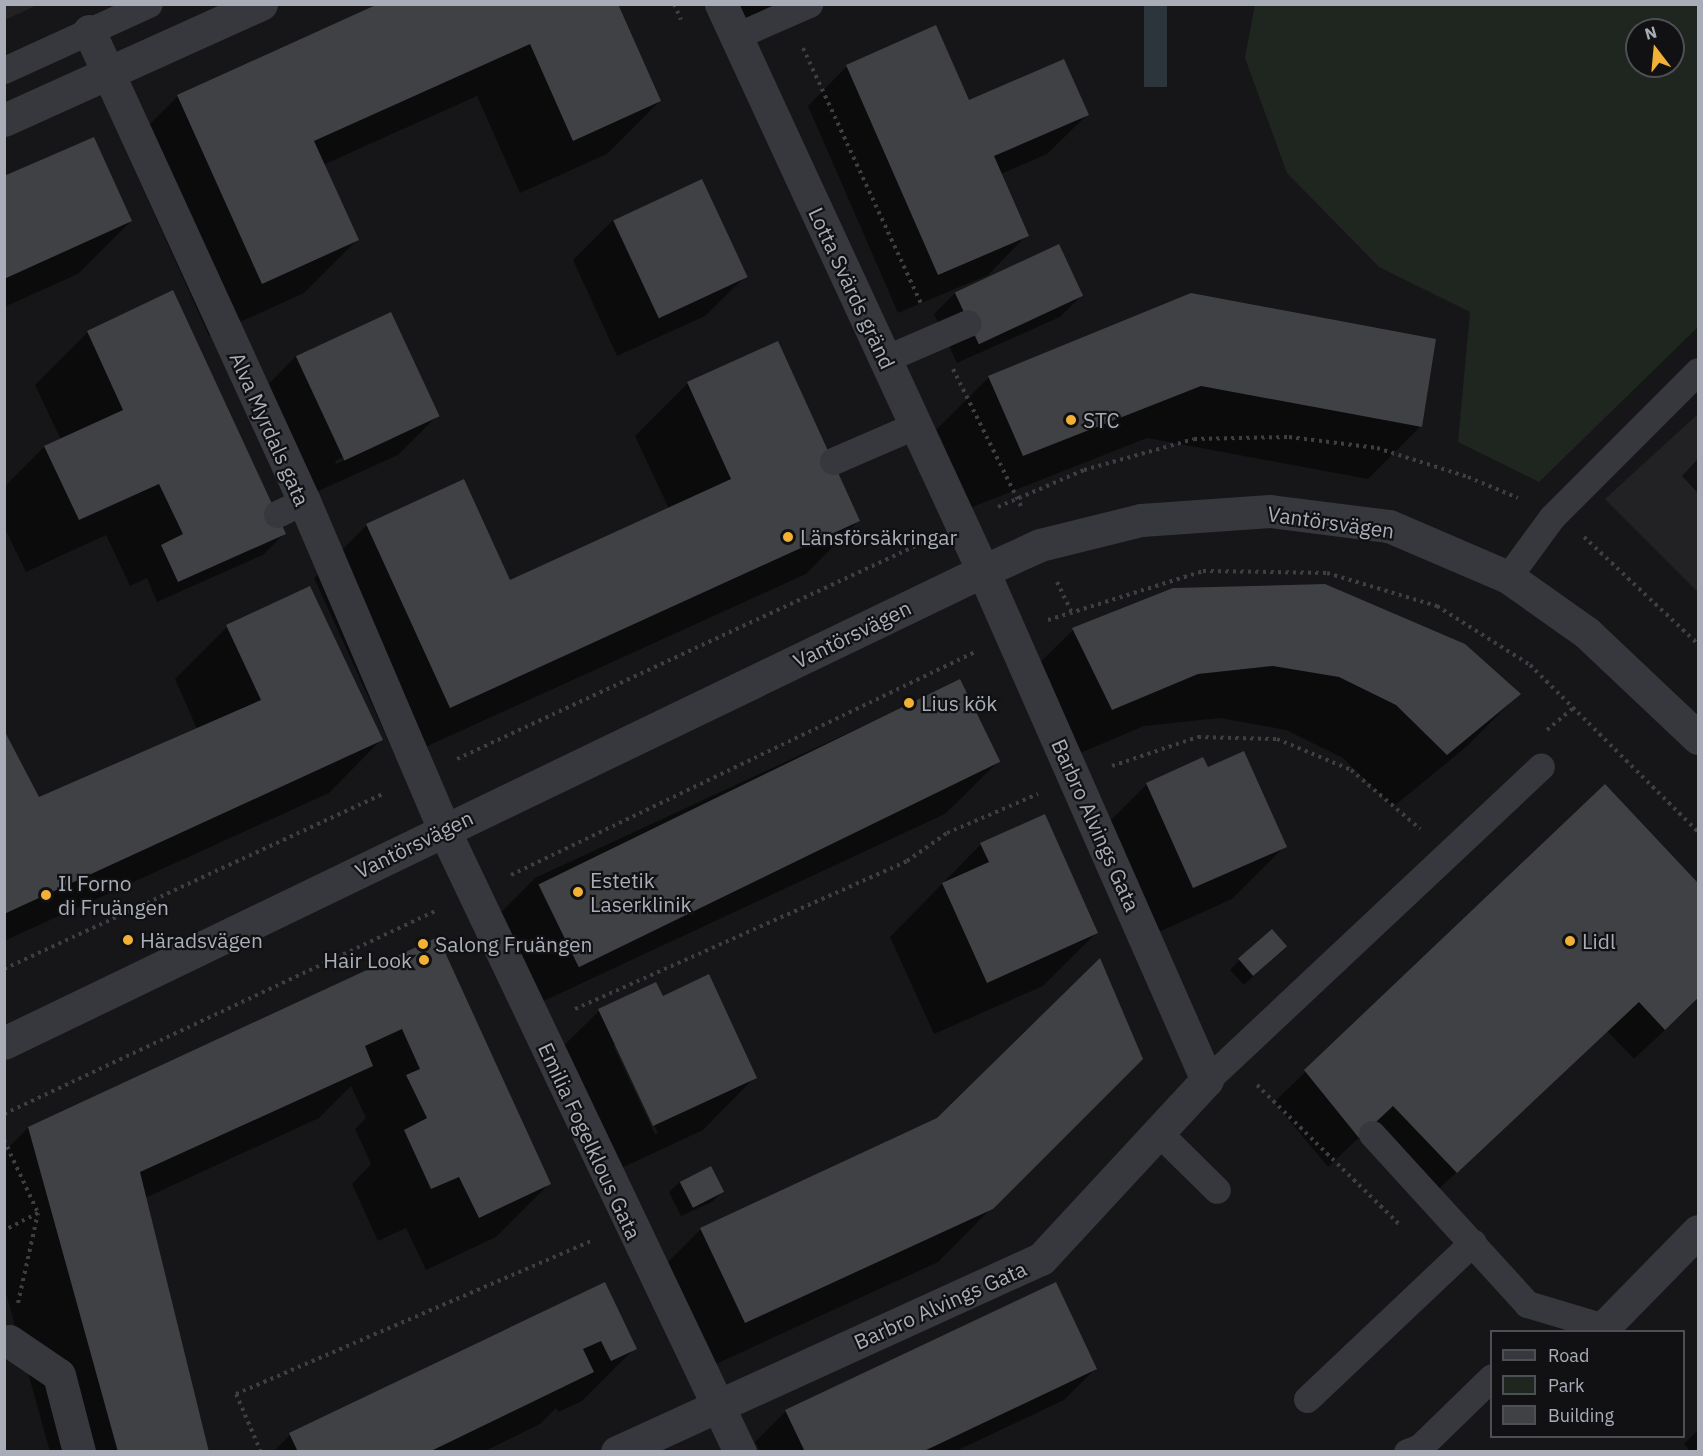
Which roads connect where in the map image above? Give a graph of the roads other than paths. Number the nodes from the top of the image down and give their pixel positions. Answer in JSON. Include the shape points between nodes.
{"nodes":[{"id":1,"x":149,"y":4,"type":"edge"},
{"id":2,"x":261,"y":4,"type":"edge"},
{"id":3,"x":721,"y":4,"type":"edge"},
{"id":4,"x":798,"y":9,"type":"edge"},
{"id":5,"x":88,"y":32,"type":"junction"},
{"id":6,"x":736,"y":36,"type":"junction"},
{"id":7,"x":4,"y":70,"type":"edge"},
{"id":8,"x":108,"y":73,"type":"junction"},
{"id":9,"x":4,"y":120,"type":"edge"},
{"id":10,"x":968,"y":322,"type":"dead end"},
{"id":11,"x":885,"y":359,"type":"junction"},
{"id":12,"x":1698,"y":371,"type":"edge"},
{"id":13,"x":916,"y":425,"type":"junction"},
{"id":14,"x":832,"y":461,"type":"dead end"},
{"id":15,"x":983,"y":571,"type":"junction"},
{"id":16,"x":1508,"y":577,"type":"junction"},
{"id":17,"x":1698,"y":738,"type":"edge"},
{"id":18,"x":1541,"y":766,"type":"dead end"},
{"id":19,"x":444,"y":830,"type":"junction"},
{"id":20,"x":4,"y":1043,"type":"edge"},
{"id":21,"x":1207,"y":1080,"type":"junction"},
{"id":22,"x":1159,"y":1132,"type":"junction"},
{"id":23,"x":1372,"y":1134,"type":"dead end"},
{"id":24,"x":1217,"y":1190,"type":"dead end"},
{"id":25,"x":1698,"y":1231,"type":"edge"},
{"id":26,"x":1473,"y":1242,"type":"junction"},
{"id":27,"x":1598,"y":1330,"type":"edge"},
{"id":28,"x":9,"y":1341,"type":"road end"},
{"id":29,"x":1490,"y":1378,"type":"edge"},
{"id":30,"x":1308,"y":1399,"type":"dead end"},
{"id":31,"x":719,"y":1405,"type":"junction"},
{"id":32,"x":79,"y":1452,"type":"edge"},
{"id":33,"x":616,"y":1452,"type":"edge"},
{"id":34,"x":740,"y":1452,"type":"edge"},
{"id":35,"x":1407,"y":1452,"type":"edge"}],
"edges":[{"from":1,"to":5,"type":"lane"},
{"from":2,"to":8,"type":"street"},
{"from":3,"to":6,"type":"street","name":"Lotta Svärds gränd"},
{"from":4,"to":6,"type":"lane"},
{"from":5,"to":7,"type":"lane"},
{"from":5,"to":8,"type":"street","name":"Alva Myrdals gata"},
{"from":6,"to":11,"type":"street","name":"Lotta Svärds gränd"},
{"from":8,"to":9,"type":"street"},
{"from":8,"to":19,"type":"street","name":"Alva Myrdals gata","via":[[290,508]]},
{"from":10,"to":11,"type":"lane"},
{"from":11,"to":13,"type":"street","name":"Lotta Svärds gränd"},
{"from":12,"to":16,"type":"lane","via":[[1552,517]]},
{"from":13,"to":14,"type":"lane"},
{"from":13,"to":15,"type":"street","name":"Lotta Svärds gränd"},
{"from":15,"to":16,"type":"street","name":"Vantörsvägen","via":[[1040,545],[1141,520],[1270,511],[1389,526]]},
{"from":15,"to":19,"type":"street","name":"Vantörsvägen"},
{"from":15,"to":21,"type":"street","name":"Barbro Alvings Gata"},
{"from":16,"to":17,"type":"street","name":"Vantörsvägen","via":[[1587,633]]},
{"from":18,"to":21,"type":"lane","name":"Barbro Alvings Gata"},
{"from":19,"to":20,"type":"street","name":"Vantörsvägen"},
{"from":19,"to":31,"type":"street","name":"Emilia Fogelklous Gata","via":[[629,1224]]},
{"from":21,"to":22,"type":"street","name":"Barbro Alvings Gata"},
{"from":22,"to":24,"type":"lane"},
{"from":22,"to":31,"type":"street","name":"Barbro Alvings Gata","via":[[1041,1259]]},
{"from":23,"to":26,"type":"lane"},
{"from":25,"to":27,"type":"street"},
{"from":26,"to":27,"type":"lane","via":[[1527,1304]]},
{"from":26,"to":30,"type":"lane"},
{"from":28,"to":32,"type":"street","via":[[59,1375]]},
{"from":29,"to":35,"type":"lane","via":[[1420,1447]]},
{"from":31,"to":33,"type":"street","name":"Barbro Alvings Gata"},
{"from":31,"to":34,"type":"street","name":"Emilia Fogelklous Gata"}]}
